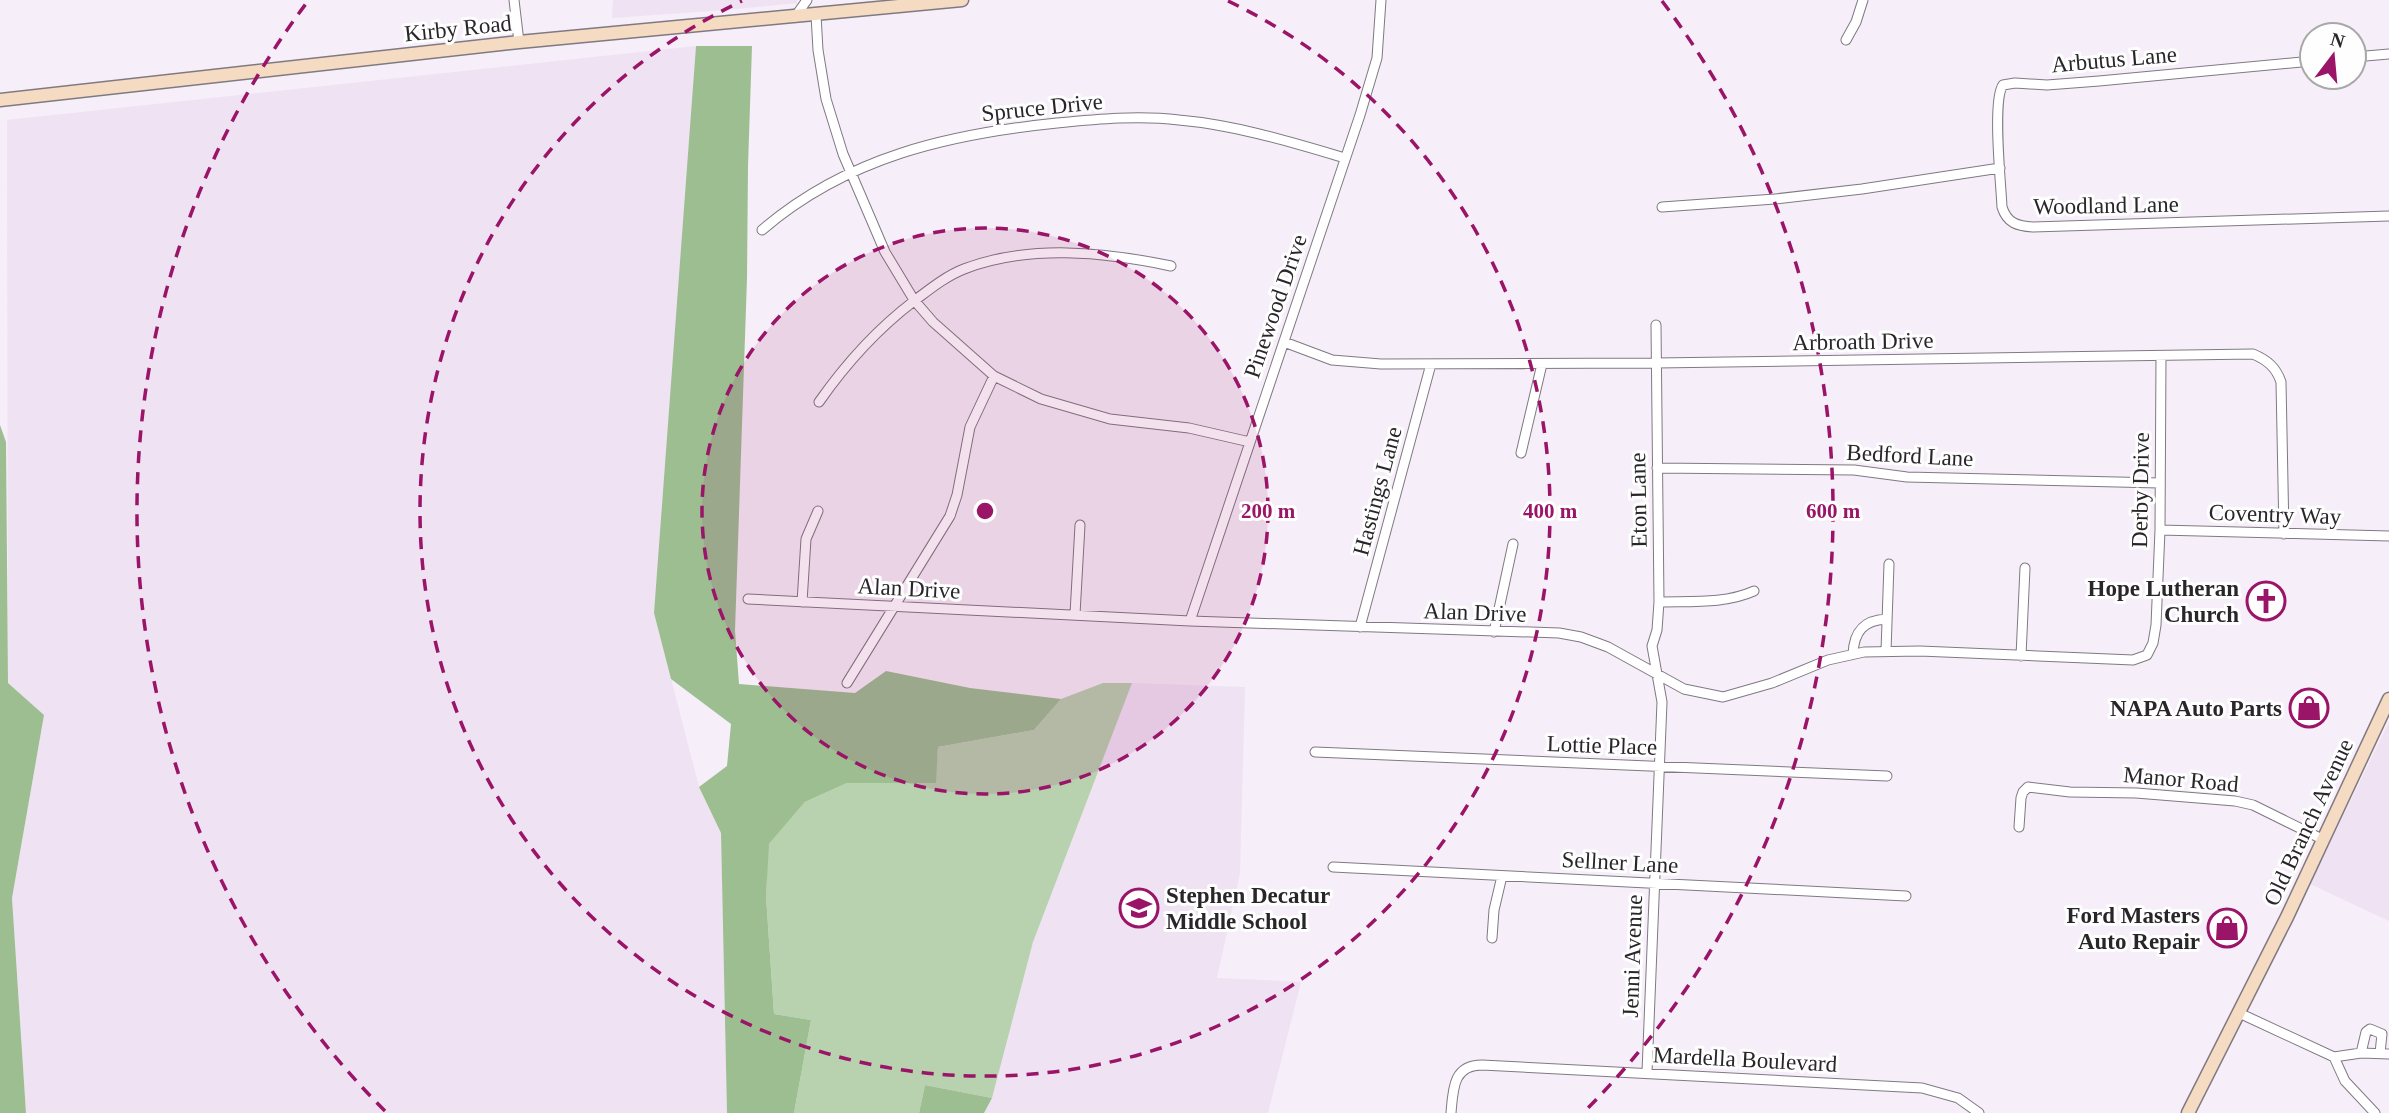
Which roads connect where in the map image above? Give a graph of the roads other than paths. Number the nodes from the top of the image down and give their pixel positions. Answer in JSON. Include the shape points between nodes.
{"nodes":[{"id":1,"x":514,"y":0,"type":"edge"},
{"id":2,"x":807,"y":0,"type":"edge"},
{"id":3,"x":823,"y":0,"type":"edge"},
{"id":4,"x":962,"y":0,"type":"edge"},
{"id":5,"x":1381,"y":0,"type":"edge"},
{"id":6,"x":1863,"y":0,"type":"edge"},
{"id":7,"x":821,"y":14,"type":"junction"},
{"id":8,"x":795,"y":17,"type":"junction"},
{"id":9,"x":1846,"y":40,"type":"dead end"},
{"id":10,"x":519,"y":42,"type":"junction"},
{"id":11,"x":2389,"y":54,"type":"edge"},
{"id":12,"x":2368,"y":56,"type":"edge"},
{"id":13,"x":2298,"y":62,"type":"edge"},
{"id":14,"x":0,"y":100,"type":"edge"},
{"id":15,"x":1345,"y":158,"type":"junction"},
{"id":16,"x":2000,"y":168,"type":"junction"},
{"id":17,"x":851,"y":173,"type":"junction"},
{"id":18,"x":1662,"y":207,"type":"dead end"},
{"id":19,"x":2389,"y":216,"type":"edge"},
{"id":20,"x":762,"y":230,"type":"dead end"},
{"id":21,"x":1171,"y":266,"type":"dead end"},
{"id":22,"x":914,"y":300,"type":"junction"},
{"id":23,"x":1656,"y":325,"type":"dead end"},
{"id":24,"x":1284,"y":341,"type":"junction"},
{"id":25,"x":2161,"y":356,"type":"junction"},
{"id":26,"x":1656,"y":363,"type":"junction"},
{"id":27,"x":1431,"y":364,"type":"junction"},
{"id":28,"x":1542,"y":364,"type":"junction"},
{"id":29,"x":994,"y":376,"type":"junction"},
{"id":30,"x":819,"y":402,"type":"dead end"},
{"id":31,"x":1250,"y":442,"type":"junction"},
{"id":32,"x":1521,"y":453,"type":"dead end"},
{"id":33,"x":1657,"y":468,"type":"junction"},
{"id":34,"x":2160,"y":483,"type":"junction"},
{"id":35,"x":818,"y":511,"type":"dead end"},
{"id":36,"x":1080,"y":525,"type":"dead end"},
{"id":37,"x":2160,"y":530,"type":"junction"},
{"id":38,"x":2284,"y":534,"type":"junction"},
{"id":39,"x":2389,"y":536,"type":"edge"},
{"id":40,"x":1513,"y":544,"type":"dead end"},
{"id":41,"x":1889,"y":564,"type":"dead end"},
{"id":42,"x":2025,"y":568,"type":"dead end"},
{"id":43,"x":1754,"y":590,"type":"dead end"},
{"id":44,"x":748,"y":599,"type":"dead end"},
{"id":45,"x":802,"y":602,"type":"junction"},
{"id":46,"x":1659,"y":602,"type":"junction"},
{"id":47,"x":893,"y":606,"type":"junction"},
{"id":48,"x":1075,"y":614,"type":"junction"},
{"id":49,"x":1887,"y":619,"type":"junction"},
{"id":50,"x":1190,"y":621,"type":"junction"},
{"id":51,"x":2155,"y":625,"type":"joint"},
{"id":52,"x":1360,"y":628,"type":"junction"},
{"id":53,"x":1494,"y":632,"type":"junction"},
{"id":54,"x":1886,"y":651,"type":"junction"},
{"id":55,"x":1853,"y":654,"type":"junction"},
{"id":56,"x":2021,"y":656,"type":"junction"},
{"id":57,"x":1659,"y":674,"type":"junction"},
{"id":58,"x":847,"y":683,"type":"dead end"},
{"id":59,"x":2389,"y":699,"type":"edge"},
{"id":60,"x":2386,"y":715,"type":"edge"},
{"id":61,"x":1314,"y":752,"type":"dead end"},
{"id":62,"x":1659,"y":767,"type":"junction"},
{"id":63,"x":1887,"y":776,"type":"dead end"},
{"id":64,"x":2019,"y":827,"type":"dead end"},
{"id":65,"x":2324,"y":841,"type":"junction"},
{"id":66,"x":1332,"y":867,"type":"dead end"},
{"id":67,"x":1502,"y":876,"type":"junction"},
{"id":68,"x":1653,"y":883,"type":"junction"},
{"id":69,"x":1906,"y":895,"type":"dead end"},
{"id":70,"x":1492,"y":937,"type":"dead end"},
{"id":71,"x":2239,"y":1013,"type":"junction"},
{"id":72,"x":2361,"y":1053,"type":"junction"},
{"id":73,"x":2385,"y":1054,"type":"edge"},
{"id":74,"x":2334,"y":1057,"type":"junction"},
{"id":75,"x":1647,"y":1072,"type":"junction"},
{"id":76,"x":1451,"y":1113,"type":"edge"},
{"id":77,"x":1977,"y":1113,"type":"edge"},
{"id":78,"x":2188,"y":1113,"type":"edge"},
{"id":79,"x":2375,"y":1113,"type":"edge"}],
"edges":[{"from":1,"to":10,"type":"street"},
{"from":2,"to":8,"type":"street"},
{"from":3,"to":7,"type":"street"},
{"from":4,"to":7,"type":"main road","name":"Kirby Road"},
{"from":5,"to":15,"type":"street","name":"Pinewood Drive","via":[[1375,66]]},
{"from":6,"to":9,"type":"street"},
{"from":7,"to":8,"type":"main road","name":"Kirby Road"},
{"from":7,"to":17,"type":"street","via":[[818,50],[826,99]]},
{"from":8,"to":10,"type":"main road","name":"Kirby Road"},
{"from":10,"to":14,"type":"main road","name":"Kirby Road"},
{"from":11,"to":12,"type":"street"},
{"from":13,"to":16,"type":"street","name":"Arbutus Lane","via":[[2003,85],[1998,94]]},
{"from":15,"to":17,"type":"street","name":"Spruce Drive","via":[[1219,125],[1124,118],[959,136]]},
{"from":15,"to":24,"type":"street","name":"Pinewood Drive"},
{"from":16,"to":18,"type":"street","via":[[1800,196]]},
{"from":16,"to":19,"type":"street","name":"Woodland Lane","via":[[2005,216],[2021,226]]},
{"from":17,"to":20,"type":"street","name":"Spruce Drive","via":[[809,194]]},
{"from":17,"to":22,"type":"street","via":[[885,252]]},
{"from":21,"to":22,"type":"street","via":[[1077,253],[1012,257],[962,270]]},
{"from":22,"to":29,"type":"street"},
{"from":22,"to":30,"type":"street","via":[[861,347]]},
{"from":23,"to":26,"type":"street","name":"Eton Lane"},
{"from":24,"to":27,"type":"street","name":"Arbroath Drive","via":[[1343,362]]},
{"from":24,"to":31,"type":"street","name":"Pinewood Drive"},
{"from":25,"to":26,"type":"street","name":"Arbroath Drive"},
{"from":25,"to":34,"type":"street","name":"Derby Drive"},
{"from":25,"to":38,"type":"street","name":"Arbroath Drive","via":[[2253,354],[2278,372]]},
{"from":26,"to":28,"type":"street","name":"Arbroath Drive"},
{"from":26,"to":33,"type":"street","name":"Eton Lane"},
{"from":27,"to":28,"type":"street","name":"Arbroath Drive"},
{"from":27,"to":52,"type":"street","name":"Hastings Lane"},
{"from":28,"to":32,"type":"street"},
{"from":29,"to":31,"type":"street","via":[[1041,399],[1090,415],[1189,428]]},
{"from":29,"to":47,"type":"street","via":[[970,427],[950,516]]},
{"from":31,"to":50,"type":"street","name":"Pinewood Drive"},
{"from":33,"to":34,"type":"street","name":"Bedford Lane","via":[[1854,470],[1907,477]]},
{"from":33,"to":46,"type":"street","name":"Eton Lane"},
{"from":34,"to":37,"type":"street","name":"Derby Drive"},
{"from":35,"to":45,"type":"street","via":[[806,539]]},
{"from":36,"to":48,"type":"street"},
{"from":37,"to":38,"type":"street","name":"Coventry Way"},
{"from":37,"to":51,"type":"street","name":"Derby Drive"},
{"from":38,"to":39,"type":"street","name":"Coventry Way"},
{"from":40,"to":53,"type":"street"},
{"from":41,"to":49,"type":"street"},
{"from":42,"to":56,"type":"street"},
{"from":43,"to":46,"type":"street","via":[[1726,600]]},
{"from":44,"to":45,"type":"street","name":"Alan Drive"},
{"from":45,"to":47,"type":"street","name":"Alan Drive"},
{"from":46,"to":57,"type":"street","name":"Eton Lane","via":[[1652,646]]},
{"from":47,"to":48,"type":"street","name":"Alan Drive"},
{"from":47,"to":58,"type":"street"},
{"from":48,"to":50,"type":"street","name":"Alan Drive"},
{"from":49,"to":54,"type":"street"},
{"from":49,"to":55,"type":"street","via":[[1859,629]]},
{"from":50,"to":52,"type":"street","name":"Alan Drive"},
{"from":51,"to":56,"type":"street","name":"Alan Drive","via":[[2150,650],[2143,658]]},
{"from":52,"to":53,"type":"street","name":"Alan Drive"},
{"from":53,"to":57,"type":"street","name":"Alan Drive","via":[[1581,638],[1625,654]]},
{"from":54,"to":55,"type":"street","name":"Alan Drive"},
{"from":54,"to":56,"type":"street","name":"Alan Drive"},
{"from":55,"to":57,"type":"street","name":"Alan Drive","via":[[1723,697],[1684,689]]},
{"from":57,"to":62,"type":"street","name":"Jenni Avenue"},
{"from":59,"to":60,"type":"main road","name":"Old Branch Avenue"},
{"from":60,"to":65,"type":"main road","name":"Old Branch Avenue"},
{"from":61,"to":62,"type":"street","name":"Lottie Place"},
{"from":62,"to":63,"type":"street","name":"Lottie Place"},
{"from":62,"to":68,"type":"street","name":"Jenni Avenue"},
{"from":64,"to":65,"type":"street","name":"Manor Road","via":[[2022,795],[2028,787],[2235,800]]},
{"from":65,"to":71,"type":"main road","name":"Old Branch Avenue"},
{"from":66,"to":67,"type":"street","name":"Sellner Lane"},
{"from":67,"to":68,"type":"street","name":"Sellner Lane"},
{"from":67,"to":70,"type":"street"},
{"from":68,"to":69,"type":"street","name":"Sellner Lane"},
{"from":68,"to":75,"type":"street","name":"Jenni Avenue"},
{"from":71,"to":74,"type":"street"},
{"from":71,"to":78,"type":"main road","name":"Old Branch Avenue"},
{"from":72,"to":73,"type":"street"},
{"from":72,"to":73,"type":"street","via":[[2370,1029],[2382,1034]]},
{"from":72,"to":74,"type":"street"},
{"from":74,"to":79,"type":"street","via":[[2345,1081]]},
{"from":75,"to":76,"type":"street","name":"Mardella Boulevard","via":[[1465,1067],[1456,1080]]},
{"from":75,"to":77,"type":"street","name":"Mardella Boulevard","via":[[1922,1088],[1958,1098]]}]}
